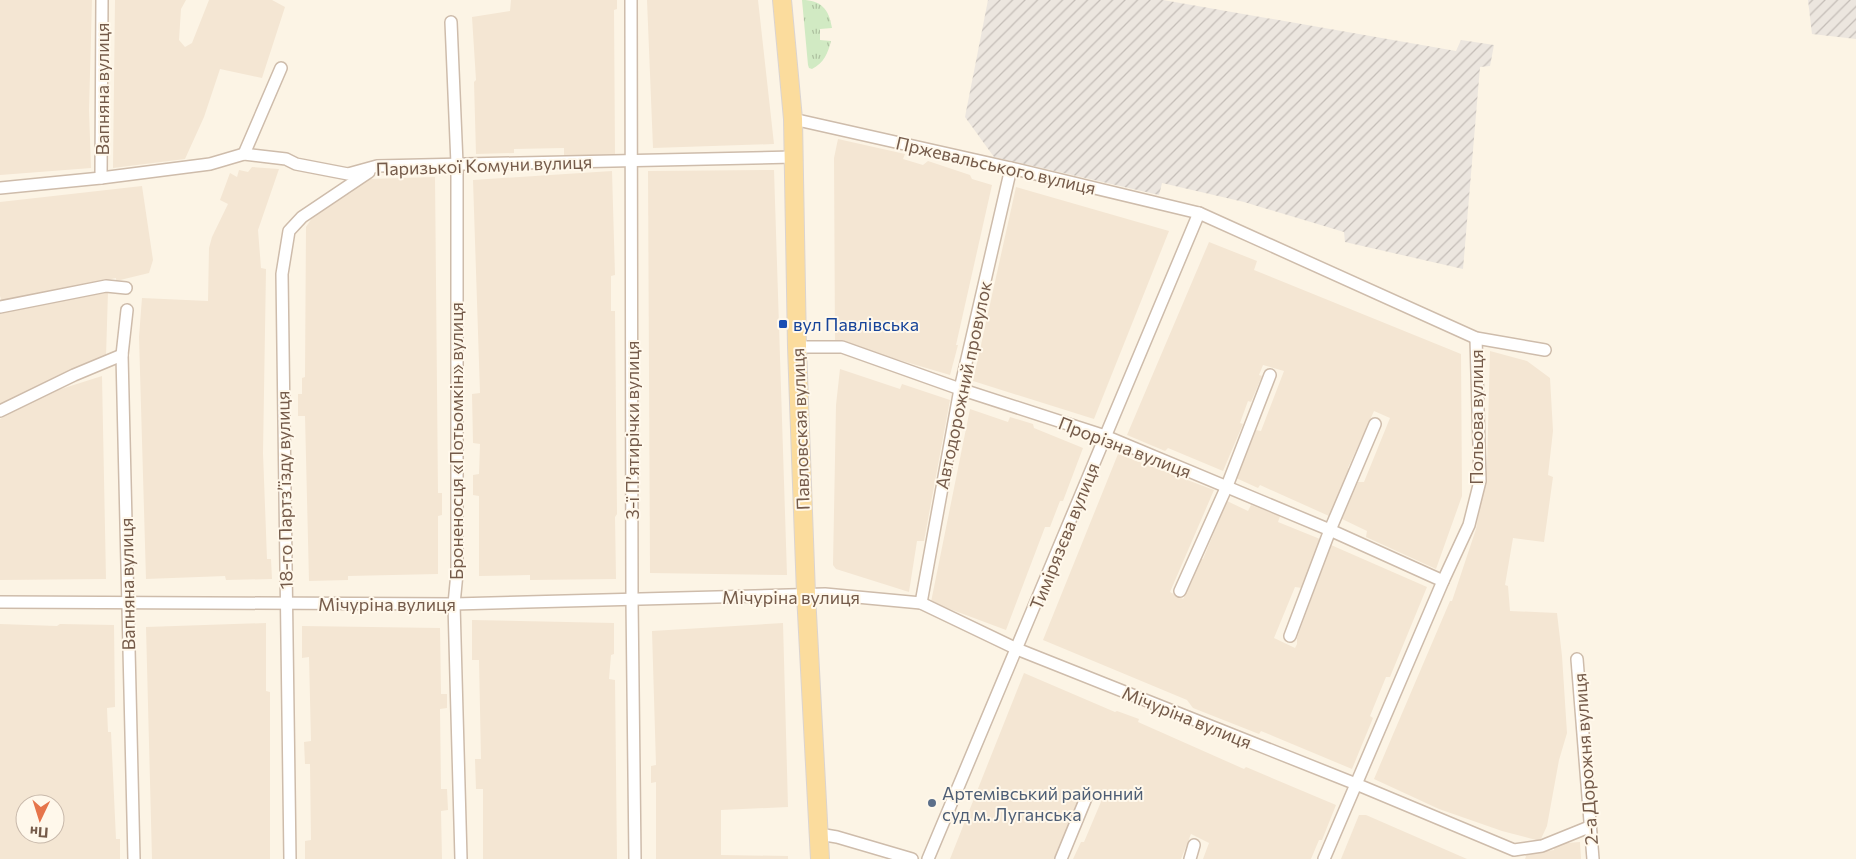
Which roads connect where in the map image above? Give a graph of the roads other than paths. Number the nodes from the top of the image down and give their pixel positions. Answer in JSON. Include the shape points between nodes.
{"nodes":[{"id":1,"x":102,"y":0,"type":"edge"},
{"id":2,"x":631,"y":0,"type":"edge"},
{"id":3,"x":782,"y":0,"type":"edge"},
{"id":4,"x":451,"y":22,"type":"dead end"},
{"id":5,"x":281,"y":68,"type":"dead end"},
{"id":6,"x":792,"y":119,"type":"junction"},
{"id":7,"x":244,"y":154,"type":"junction"},
{"id":8,"x":793,"y":157,"type":"junction"},
{"id":9,"x":632,"y":160,"type":"junction"},
{"id":10,"x":457,"y":164,"type":"junction"},
{"id":11,"x":377,"y":166,"type":"junction"},
{"id":12,"x":1011,"y":168,"type":"junction"},
{"id":13,"x":101,"y":178,"type":"junction"},
{"id":14,"x":0,"y":188,"type":"edge"},
{"id":15,"x":1199,"y":213,"type":"junction"},
{"id":16,"x":126,"y":288,"type":"dead end"},
{"id":17,"x":0,"y":307,"type":"edge"},
{"id":18,"x":127,"y":310,"type":"dead end"},
{"id":19,"x":1476,"y":338,"type":"junction"},
{"id":20,"x":798,"y":347,"type":"junction"},
{"id":21,"x":1545,"y":350,"type":"dead end"},
{"id":22,"x":122,"y":355,"type":"junction"},
{"id":23,"x":1270,"y":375,"type":"dead end"},
{"id":24,"x":960,"y":389,"type":"junction"},
{"id":25,"x":0,"y":411,"type":"edge"},
{"id":26,"x":1375,"y":424,"type":"dead end"},
{"id":27,"x":1105,"y":436,"type":"junction"},
{"id":28,"x":1227,"y":486,"type":"junction"},
{"id":29,"x":1330,"y":530,"type":"junction"},
{"id":30,"x":1443,"y":581,"type":"junction"},
{"id":31,"x":1180,"y":591,"type":"dead end"},
{"id":32,"x":806,"y":594,"type":"junction"},
{"id":33,"x":632,"y":600,"type":"junction"},
{"id":34,"x":0,"y":602,"type":"edge"},
{"id":35,"x":921,"y":602,"type":"junction"},
{"id":36,"x":127,"y":603,"type":"junction"},
{"id":37,"x":286,"y":604,"type":"junction"},
{"id":38,"x":454,"y":604,"type":"junction"},
{"id":39,"x":1290,"y":636,"type":"dead end"},
{"id":40,"x":1017,"y":650,"type":"junction"},
{"id":41,"x":1577,"y":659,"type":"dead end"},
{"id":42,"x":1356,"y":784,"type":"junction"},
{"id":43,"x":1086,"y":798,"type":"dead end"},
{"id":44,"x":1589,"y":827,"type":"junction"},
{"id":45,"x":819,"y":834,"type":"junction"},
{"id":46,"x":1194,"y":845,"type":"dead end"},
{"id":47,"x":1512,"y":854,"type":"edge"},
{"id":48,"x":134,"y":859,"type":"edge"},
{"id":49,"x":290,"y":859,"type":"edge"},
{"id":50,"x":460,"y":859,"type":"edge"},
{"id":51,"x":635,"y":859,"type":"edge"},
{"id":52,"x":820,"y":859,"type":"edge"},
{"id":53,"x":912,"y":859,"type":"edge"},
{"id":54,"x":928,"y":859,"type":"edge"},
{"id":55,"x":1061,"y":859,"type":"edge"},
{"id":56,"x":1190,"y":859,"type":"edge"},
{"id":57,"x":1324,"y":859,"type":"edge"},
{"id":58,"x":1593,"y":859,"type":"edge"}],
"edges":[{"from":1,"to":13,"type":"street","name":"Вапняна вулиця"},
{"from":2,"to":9,"type":"street","name":"3-ї П’ятирічки вулиця"},
{"from":3,"to":6,"type":"main road","name":"Павловская вулиця"},
{"from":4,"to":10,"type":"street","name":"Броненосця «Потьомкін» вулиця"},
{"from":5,"to":7,"type":"street"},
{"from":6,"to":8,"type":"main road","name":"Павловская вулиця"},
{"from":6,"to":12,"type":"street","name":"Пржевальського вулиця"},
{"from":7,"to":11,"type":"street","name":"Паризької Комуни вулиця","via":[[286,159],[296,164],[348,174]]},
{"from":7,"to":13,"type":"street","name":"Паризької Комуни вулиця","via":[[210,164]]},
{"from":8,"to":9,"type":"street","name":"Паризької Комуни вулиця"},
{"from":8,"to":20,"type":"main road","name":"Павловская вулиця"},
{"from":9,"to":10,"type":"street","name":"Паризької Комуни вулиця"},
{"from":9,"to":33,"type":"street","name":"3-ї П’ятирічки вулиця"},
{"from":10,"to":11,"type":"street","name":"Паризької Комуни вулиця"},
{"from":10,"to":38,"type":"street","name":"Броненосця «Потьомкін» вулиця","via":[[457,573]]},
{"from":11,"to":37,"type":"street","name":"18-го Партз’їзду вулиця","via":[[302,217],[289,231],[282,274]]},
{"from":12,"to":15,"type":"street","name":"Пржевальського вулиця"},
{"from":12,"to":24,"type":"street","name":"Автодорожний провулок"},
{"from":13,"to":14,"type":"street","name":"Паризької Комуни вулиця"},
{"from":15,"to":19,"type":"street","name":"Польова вулиця"},
{"from":15,"to":27,"type":"street","name":"Тимірязєва вулиця"},
{"from":16,"to":17,"type":"street","via":[[106,286]]},
{"from":18,"to":22,"type":"street","name":"Вапняна вулиця"},
{"from":19,"to":21,"type":"street"},
{"from":19,"to":30,"type":"street","name":"Польова вулиця","via":[[1480,481],[1469,525]]},
{"from":20,"to":24,"type":"street","name":"Прорізна вулиця","via":[[842,347]]},
{"from":20,"to":32,"type":"main road","name":"Павловская вулиця"},
{"from":22,"to":25,"type":"street"},
{"from":22,"to":36,"type":"street","name":"Вапняна вулиця"},
{"from":23,"to":28,"type":"street"},
{"from":24,"to":27,"type":"street","name":"Прорізна вулиця"},
{"from":24,"to":35,"type":"street","name":"Автодорожний провулок"},
{"from":26,"to":29,"type":"street"},
{"from":27,"to":28,"type":"street","name":"Прорізна вулиця"},
{"from":27,"to":40,"type":"street","name":"Тимірязєва вулиця"},
{"from":28,"to":29,"type":"street","name":"Прорізна вулиця"},
{"from":28,"to":31,"type":"street"},
{"from":29,"to":30,"type":"street","name":"Прорізна вулиця"},
{"from":29,"to":39,"type":"street"},
{"from":30,"to":42,"type":"street","name":"Польова вулиця"},
{"from":32,"to":33,"type":"street","name":"Мічуріна вулиця"},
{"from":32,"to":35,"type":"street","name":"Мічуріна вулиця"},
{"from":32,"to":45,"type":"main road","name":"Павловская вулиця"},
{"from":33,"to":38,"type":"street","name":"Мічуріна вулиця"},
{"from":33,"to":51,"type":"street","name":"3-ї П’ятирічки вулиця"},
{"from":34,"to":36,"type":"street","name":"Мічуріна вулиця"},
{"from":35,"to":40,"type":"street","name":"Мічуріна вулиця"},
{"from":36,"to":37,"type":"street","name":"Мічуріна вулиця"},
{"from":36,"to":48,"type":"street","name":"Вапняна вулиця"},
{"from":37,"to":38,"type":"street","name":"Мічуріна вулиця"},
{"from":37,"to":49,"type":"street","name":"18-го Партз’їзду вулиця"},
{"from":38,"to":50,"type":"street","name":"Броненосця «Потьомкін» вулиця"},
{"from":40,"to":42,"type":"street","name":"Мічуріна вулиця"},
{"from":40,"to":54,"type":"street","name":"Тимірязєва вулиця"},
{"from":41,"to":44,"type":"street","name":"2-а Дорожня вулиця"},
{"from":42,"to":47,"type":"street","name":"Мічуріна вулиця"},
{"from":42,"to":57,"type":"street","name":"Польова вулиця"},
{"from":43,"to":55,"type":"street"},
{"from":44,"to":47,"type":"street","name":"Мічуріна вулиця"},
{"from":44,"to":58,"type":"street","name":"2-а Дорожня вулиця"},
{"from":45,"to":52,"type":"main road","name":"Павловская вулиця"},
{"from":45,"to":53,"type":"street"},
{"from":46,"to":56,"type":"street"}]}
